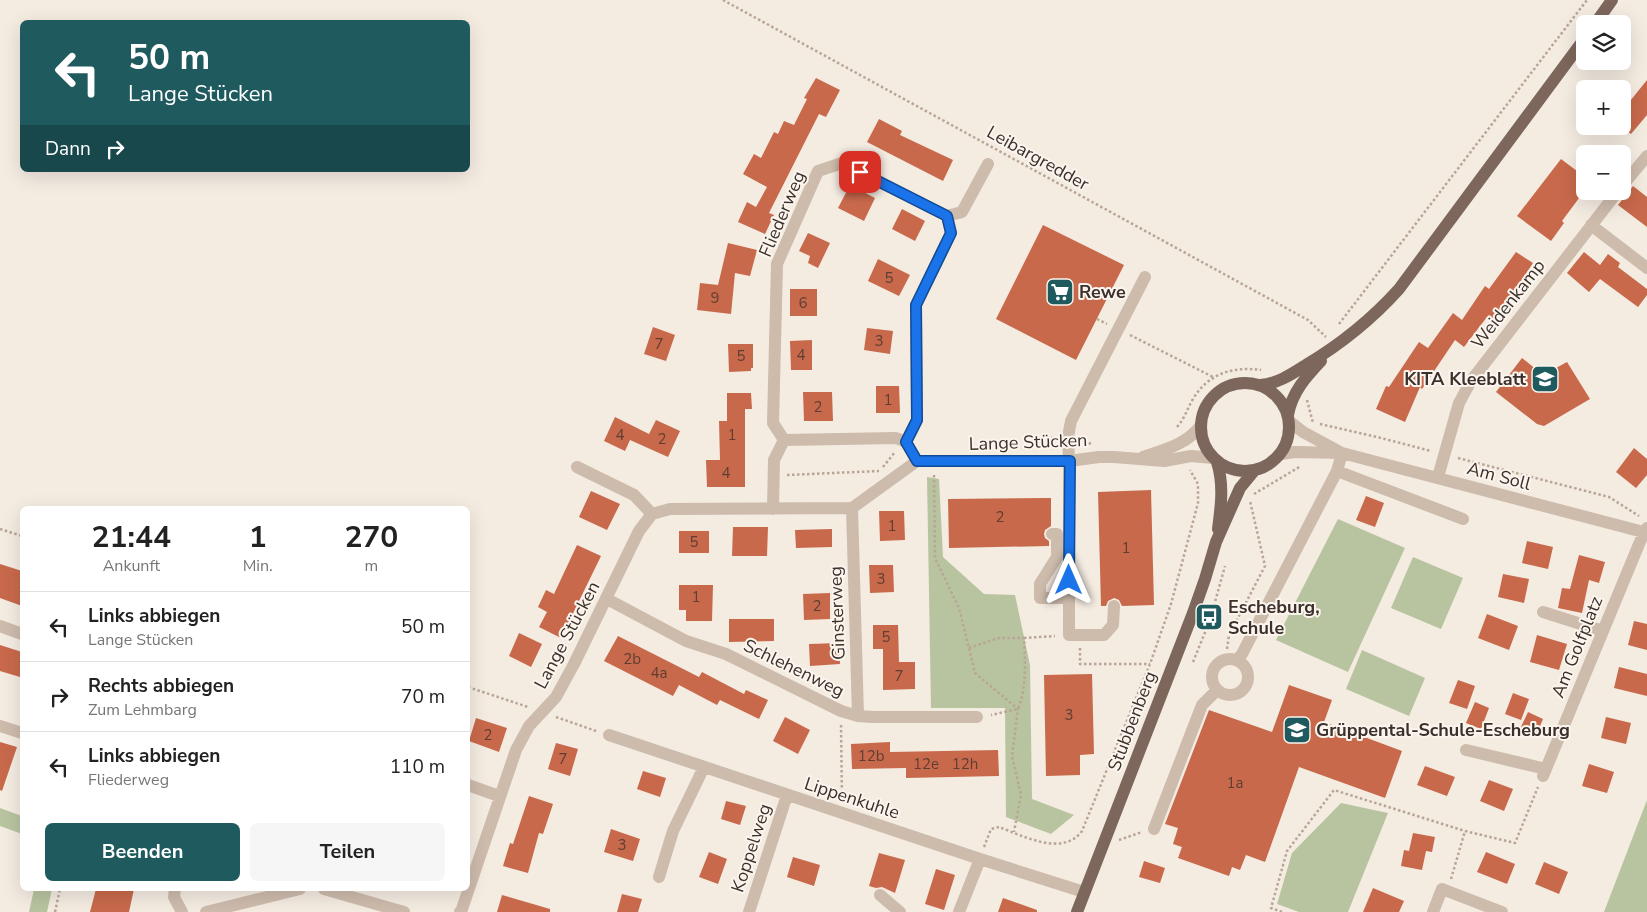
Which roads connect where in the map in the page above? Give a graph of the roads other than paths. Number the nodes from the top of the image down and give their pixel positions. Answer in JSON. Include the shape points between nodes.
{"nodes":[{"id":1,"x":1612,"y":0,"type":"edge"},
{"id":2,"x":1601,"y":15,"type":"edge"},
{"id":3,"x":1576,"y":50,"type":"edge"},
{"id":4,"x":1647,"y":156,"type":"edge"},
{"id":5,"x":988,"y":164,"type":"dead end"},
{"id":6,"x":1631,"y":175,"type":"edge"},
{"id":7,"x":1611,"y":200,"type":"edge"},
{"id":8,"x":947,"y":216,"type":"junction"},
{"id":9,"x":1592,"y":225,"type":"junction"},
{"id":10,"x":1647,"y":268,"type":"edge"},
{"id":11,"x":1145,"y":277,"type":"dead end"},
{"id":12,"x":1333,"y":348,"type":"junction"},
{"id":13,"x":1260,"y":386,"type":"junction"},
{"id":14,"x":1289,"y":418,"type":"junction"},
{"id":15,"x":1201,"y":425,"type":"junction"},
{"id":16,"x":784,"y":440,"type":"junction"},
{"id":17,"x":911,"y":451,"type":"junction"},
{"id":18,"x":1342,"y":453,"type":"junction"},
{"id":19,"x":1281,"y":454,"type":"junction"},
{"id":20,"x":1140,"y":458,"type":"junction"},
{"id":21,"x":1215,"y":460,"type":"junction"},
{"id":22,"x":1070,"y":461,"type":"junction"},
{"id":23,"x":577,"y":467,"type":"dead end"},
{"id":24,"x":1254,"y":471,"type":"junction"},
{"id":25,"x":1337,"y":471,"type":"junction"},
{"id":26,"x":1438,"y":477,"type":"junction"},
{"id":27,"x":852,"y":508,"type":"junction"},
{"id":28,"x":773,"y":509,"type":"junction"},
{"id":29,"x":652,"y":514,"type":"junction"},
{"id":30,"x":1462,"y":519,"type":"dead end"},
{"id":31,"x":1646,"y":531,"type":"edge"},
{"id":32,"x":1052,"y":534,"type":"dead end"},
{"id":33,"x":1216,"y":542,"type":"junction"},
{"id":34,"x":1069,"y":598,"type":"junction"},
{"id":35,"x":607,"y":599,"type":"junction"},
{"id":36,"x":1114,"y":606,"type":"dead end"},
{"id":37,"x":1543,"y":612,"type":"dead end"},
{"id":38,"x":0,"y":626,"type":"edge"},
{"id":39,"x":1603,"y":631,"type":"junction"},
{"id":40,"x":20,"y":633,"type":"edge"},
{"id":41,"x":1232,"y":659,"type":"junction"},
{"id":42,"x":1216,"y":690,"type":"junction"},
{"id":43,"x":858,"y":716,"type":"junction"},
{"id":44,"x":977,"y":718,"type":"road end"},
{"id":45,"x":0,"y":726,"type":"edge"},
{"id":46,"x":20,"y":732,"type":"edge"},
{"id":47,"x":609,"y":735,"type":"dead end"},
{"id":48,"x":1466,"y":750,"type":"dead end"},
{"id":49,"x":704,"y":767,"type":"junction"},
{"id":50,"x":470,"y":786,"type":"edge"},
{"id":51,"x":499,"y":796,"type":"junction"},
{"id":52,"x":787,"y":796,"type":"junction"},
{"id":53,"x":1154,"y":829,"type":"road end"},
{"id":54,"x":980,"y":860,"type":"junction"},
{"id":55,"x":659,"y":877,"type":"dead end"},
{"id":56,"x":470,"y":885,"type":"edge"},
{"id":57,"x":175,"y":891,"type":"edge"},
{"id":58,"x":292,"y":891,"type":"edge"},
{"id":59,"x":331,"y":891,"type":"edge"},
{"id":60,"x":468,"y":891,"type":"edge"},
{"id":61,"x":1084,"y":892,"type":"junction"},
{"id":62,"x":880,"y":895,"type":"dead end"},
{"id":63,"x":182,"y":912,"type":"edge"},
{"id":64,"x":206,"y":912,"type":"edge"},
{"id":65,"x":404,"y":912,"type":"edge"},
{"id":66,"x":460,"y":912,"type":"edge"},
{"id":67,"x":749,"y":912,"type":"edge"},
{"id":68,"x":900,"y":912,"type":"edge"},
{"id":69,"x":959,"y":912,"type":"edge"},
{"id":70,"x":1077,"y":912,"type":"edge"},
{"id":71,"x":1433,"y":912,"type":"edge"},
{"id":72,"x":1502,"y":912,"type":"edge"}],
"edges":[{"from":1,"to":2,"type":"main road"},
{"from":3,"to":12,"type":"main road","via":[[1399,288],[1370,318]]},
{"from":4,"to":6,"type":"street"},
{"from":5,"to":8,"type":"street","via":[[962,212]]},
{"from":7,"to":9,"type":"street","name":"Weidenkamp"},
{"from":8,"to":16,"type":"street","name":"Fliederweg","via":[[842,163],[818,171],[777,264],[773,423]]},
{"from":8,"to":17,"type":"street","via":[[951,233],[916,305],[917,420]]},
{"from":9,"to":10,"type":"street"},
{"from":9,"to":26,"type":"street","name":"Weidenkamp","via":[[1471,381],[1459,403]]},
{"from":11,"to":22,"type":"street","via":[[1071,421],[1068,437]]},
{"from":12,"to":13,"type":"main road","via":[[1276,382]]},
{"from":12,"to":14,"type":"main road","via":[[1303,380],[1291,400]]},
{"from":13,"to":14,"type":"main road","via":[[1276,395]]},
{"from":13,"to":15,"type":"main road","via":[[1243,383],[1221,390],[1208,403]]},
{"from":14,"to":18,"type":"street","name":"Am Soll","via":[[1303,432]]},
{"from":14,"to":19,"type":"main road","via":[[1288,438]]},
{"from":15,"to":20,"type":"street","name":"Lange Stücken","via":[[1186,440]]},
{"from":15,"to":21,"type":"main road","via":[[1204,443]]},
{"from":16,"to":17,"type":"street","name":"Lange Stücken","via":[[896,438]]},
{"from":16,"to":28,"type":"street","via":[[774,460]]},
{"from":17,"to":22,"type":"street","name":"Lange Stücken","via":[[934,461]]},
{"from":17,"to":27,"type":"street"},
{"from":18,"to":19,"type":"street","name":"Am Soll"},
{"from":18,"to":25,"type":"street"},
{"from":18,"to":26,"type":"street","name":"Am Soll"},
{"from":19,"to":24,"type":"main road","via":[[1269,465]]},
{"from":20,"to":21,"type":"street","name":"Lange Stücken","via":[[1164,461],[1191,456]]},
{"from":20,"to":22,"type":"street","name":"Lange Stücken","via":[[1100,457]]},
{"from":21,"to":24,"type":"main road","via":[[1232,470]]},
{"from":21,"to":33,"type":"main road","name":"Stubbenberg","via":[[1222,490]]},
{"from":22,"to":34,"type":"street"},
{"from":23,"to":29,"type":"street","via":[[634,495]]},
{"from":24,"to":33,"type":"main road","name":"Stubbenberg","via":[[1240,488]]},
{"from":25,"to":30,"type":"street"},
{"from":25,"to":41,"type":"street","via":[[1247,645]]},
{"from":26,"to":31,"type":"street","name":"Am Soll"},
{"from":27,"to":28,"type":"street"},
{"from":27,"to":43,"type":"street","name":"Ginsterweg"},
{"from":28,"to":29,"type":"street","via":[[670,509]]},
{"from":29,"to":35,"type":"street","name":"Lange Stücken","via":[[639,531]]},
{"from":31,"to":39,"type":"street","name":"Am Golfplatz"},
{"from":32,"to":34,"type":"street","via":[[1057,534],[1057,557],[1040,584],[1040,598]]},
{"from":33,"to":61,"type":"main road","name":"Stubbenberg","via":[[1193,613]]},
{"from":34,"to":36,"type":"street","via":[[1069,635],[1104,635],[1113,625]]},
{"from":35,"to":43,"type":"street","name":"Schlehenweg","via":[[686,641],[726,654],[840,711]]},
{"from":35,"to":51,"type":"street","name":"Lange Stücken","via":[[556,697],[529,726],[520,742]]},
{"from":37,"to":39,"type":"street"},
{"from":38,"to":40,"type":"street"},
{"from":39,"to":48,"type":"street","name":"Am Golfplatz","via":[[1544,772]]},
{"from":41,"to":42,"type":"street","via":[[1217,664],[1213,670]]},
{"from":41,"to":42,"type":"street","via":[[1245,666],[1248,672],[1245,688],[1231,695]]},
{"from":42,"to":53,"type":"street","via":[[1202,705]]},
{"from":43,"to":44,"type":"street","name":"Schlehenweg"},
{"from":45,"to":46,"type":"street"},
{"from":47,"to":49,"type":"street","name":"Lippenkuhle"},
{"from":49,"to":52,"type":"street","name":"Lippenkuhle"},
{"from":49,"to":55,"type":"street","via":[[673,831]]},
{"from":50,"to":51,"type":"street"},
{"from":51,"to":56,"type":"street","name":"Lange Stücken"},
{"from":52,"to":54,"type":"street","name":"Lippenkuhle"},
{"from":52,"to":67,"type":"street","name":"Koppelweg"},
{"from":54,"to":61,"type":"street","name":"Lippenkuhle"},
{"from":54,"to":69,"type":"street"},
{"from":57,"to":63,"type":"street","via":[[174,897]]},
{"from":58,"to":64,"type":"street"},
{"from":59,"to":65,"type":"street"},
{"from":60,"to":66,"type":"street","name":"Lange Stücken"},
{"from":61,"to":70,"type":"main road","name":"Stubbenberg"},
{"from":62,"to":68,"type":"street"},
{"from":71,"to":72,"type":"street","via":[[1442,889]]}]}
